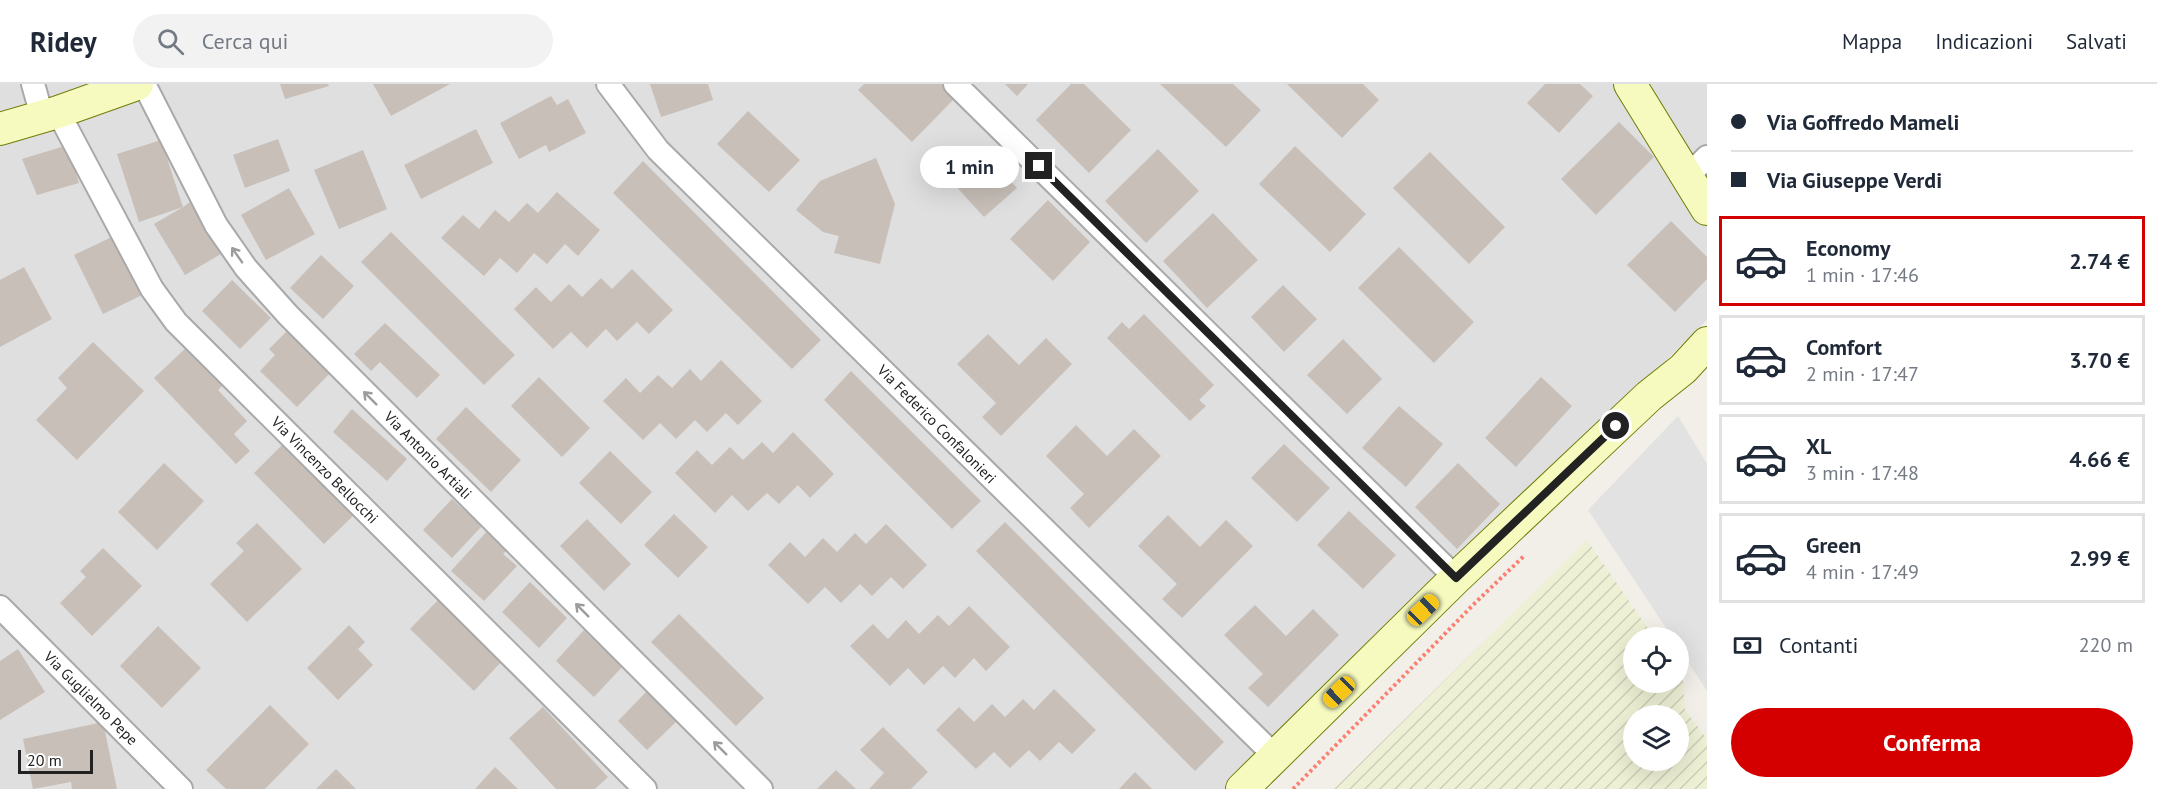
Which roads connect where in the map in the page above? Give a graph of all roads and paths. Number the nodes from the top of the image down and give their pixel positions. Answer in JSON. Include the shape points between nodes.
{"nodes":[{"id":1,"x":33,"y":84,"type":"edge"},
{"id":2,"x":137,"y":84,"type":"edge"},
{"id":3,"x":144,"y":84,"type":"edge"},
{"id":4,"x":609,"y":84,"type":"edge"},
{"id":5,"x":956,"y":84,"type":"edge"},
{"id":6,"x":1630,"y":84,"type":"edge"},
{"id":7,"x":50,"y":114,"type":"junction"},
{"id":8,"x":0,"y":129,"type":"edge"},
{"id":9,"x":1697,"y":167,"type":"edge"},
{"id":10,"x":1707,"y":209,"type":"edge"},
{"id":11,"x":1707,"y":344,"type":"edge"},
{"id":12,"x":1695,"y":365,"type":"edge"},
{"id":13,"x":1533,"y":547,"type":"dead end"},
{"id":14,"x":1456,"y":578,"type":"junction"},
{"id":15,"x":0,"y":607,"type":"edge"},
{"id":16,"x":1275,"y":756,"type":"junction"},
{"id":17,"x":181,"y":789,"type":"edge"},
{"id":18,"x":645,"y":789,"type":"edge"},
{"id":19,"x":761,"y":789,"type":"edge"},
{"id":20,"x":1242,"y":789,"type":"edge"},
{"id":21,"x":1293,"y":789,"type":"edge"}],
"edges":[{"from":1,"to":7,"type":"street","name":"Via Vincenzo Bellocchi"},
{"from":2,"to":7,"type":"street"},
{"from":19,"to":3,"type":"street","name":"Via Antonio Artiali","one_way":true,"via":[[253,276],[216,225]]},
{"from":4,"to":16,"type":"street","name":"Via Federico Confalonieri","via":[[658,150]]},
{"from":5,"to":14,"type":"street"},
{"from":6,"to":9,"type":"street"},
{"from":7,"to":8,"type":"street"},
{"from":7,"to":18,"type":"street","name":"Via Vincenzo Bellocchi","via":[[152,289],[177,322]]},
{"from":9,"to":10,"type":"street"},
{"from":11,"to":12,"type":"street"},
{"from":12,"to":14,"type":"street","via":[[1649,396]]},
{"from":13,"to":21,"type":"path"},
{"from":14,"to":16,"type":"street"},
{"from":15,"to":17,"type":"street","name":"Via Guglielmo Pepe"},
{"from":16,"to":20,"type":"street"}]}
